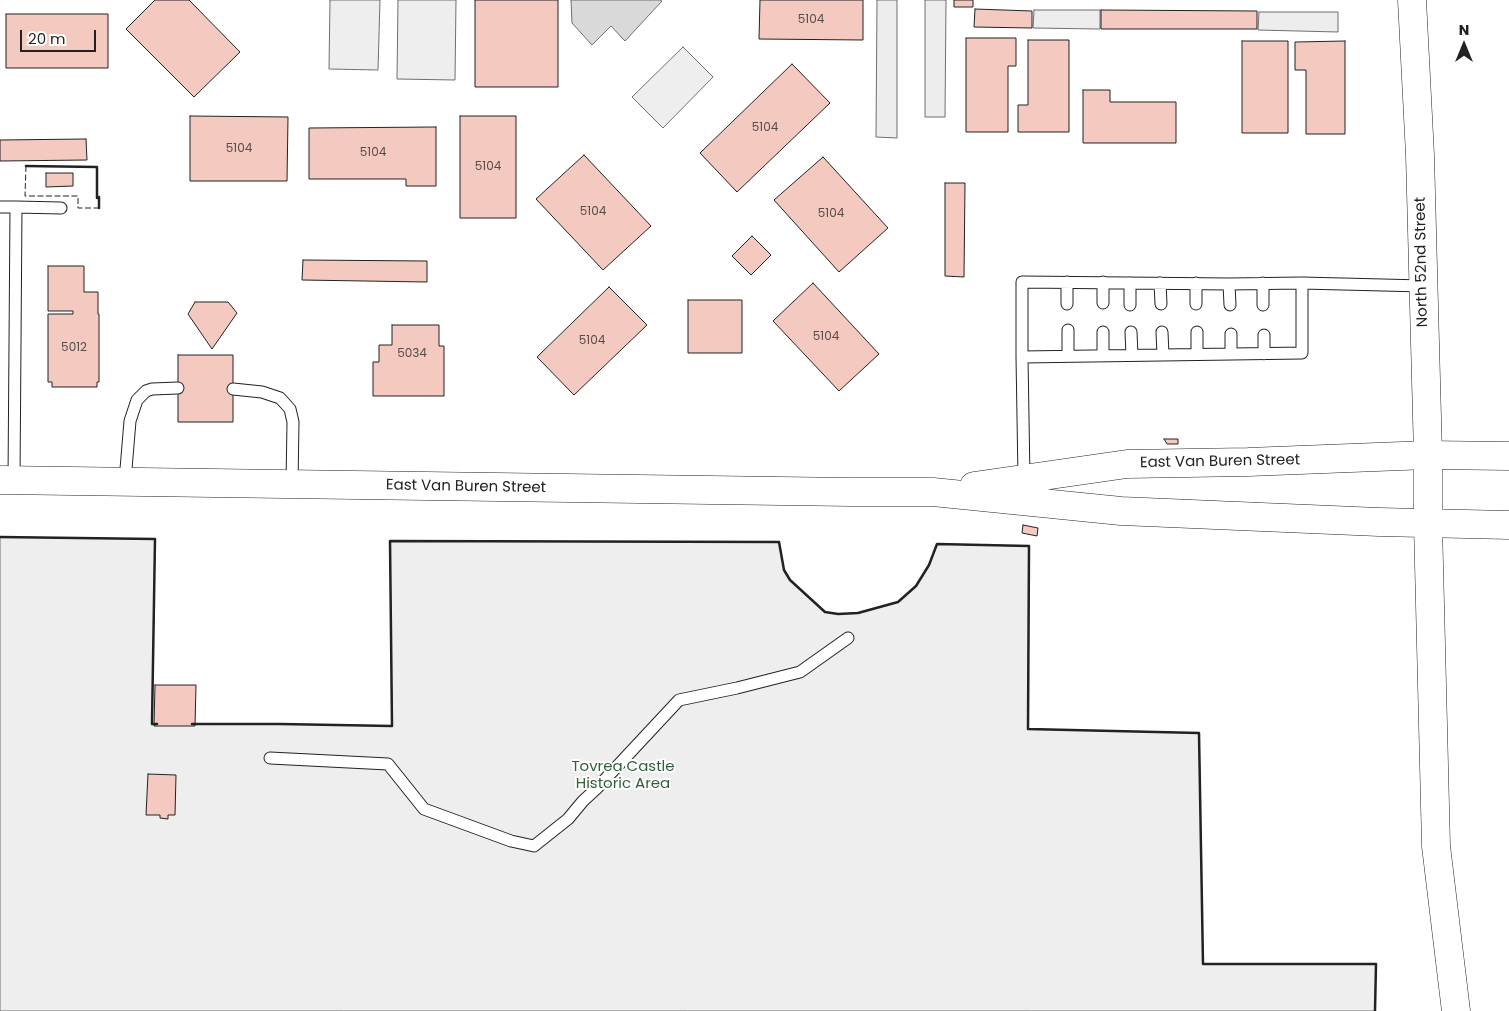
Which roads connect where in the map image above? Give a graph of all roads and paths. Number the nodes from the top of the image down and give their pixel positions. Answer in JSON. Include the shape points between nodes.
{"nodes":[{"id":1,"x":1412,"y":0,"type":"edge"},
{"id":2,"x":0,"y":207,"type":"edge"},
{"id":3,"x":16,"y":207,"type":"junction"},
{"id":4,"x":61,"y":208,"type":"dead end"},
{"id":5,"x":1068,"y":282,"type":"junction"},
{"id":6,"x":1103,"y":282,"type":"junction"},
{"id":7,"x":1130,"y":282,"type":"junction"},
{"id":8,"x":1160,"y":282,"type":"junction"},
{"id":9,"x":1196,"y":283,"type":"junction"},
{"id":10,"x":1263,"y":283,"type":"junction"},
{"id":11,"x":1302,"y":283,"type":"junction"},
{"id":12,"x":1229,"y":284,"type":"junction"},
{"id":13,"x":1423,"y":286,"type":"junction"},
{"id":14,"x":1103,"y":303,"type":"dead end"},
{"id":15,"x":1068,"y":304,"type":"dead end"},
{"id":16,"x":1161,"y":304,"type":"dead end"},
{"id":17,"x":1196,"y":304,"type":"dead end"},
{"id":18,"x":1130,"y":305,"type":"dead end"},
{"id":19,"x":1230,"y":305,"type":"dead end"},
{"id":20,"x":1263,"y":305,"type":"dead end"},
{"id":21,"x":1068,"y":330,"type":"dead end"},
{"id":22,"x":1103,"y":332,"type":"dead end"},
{"id":23,"x":1131,"y":332,"type":"dead end"},
{"id":24,"x":1162,"y":332,"type":"dead end"},
{"id":25,"x":1197,"y":332,"type":"dead end"},
{"id":26,"x":1231,"y":334,"type":"dead end"},
{"id":27,"x":1264,"y":334,"type":"dead end"},
{"id":28,"x":1197,"y":354,"type":"junction"},
{"id":29,"x":1231,"y":354,"type":"junction"},
{"id":30,"x":1264,"y":354,"type":"junction"},
{"id":31,"x":1132,"y":355,"type":"junction"},
{"id":32,"x":1163,"y":355,"type":"junction"},
{"id":33,"x":1068,"y":356,"type":"junction"},
{"id":34,"x":1103,"y":356,"type":"junction"},
{"id":35,"x":1022,"y":357,"type":"junction"},
{"id":36,"x":178,"y":388,"type":"dead end"},
{"id":37,"x":233,"y":389,"type":"dead end"},
{"id":38,"x":1428,"y":455,"type":"junction"},
{"id":39,"x":1509,"y":456,"type":"edge"},
{"id":40,"x":1024,"y":478,"type":"junction"},
{"id":41,"x":7,"y":480,"type":"edge"},
{"id":42,"x":125,"y":481,"type":"junction"},
{"id":43,"x":292,"y":484,"type":"junction"},
{"id":44,"x":933,"y":492,"type":"junction"},
{"id":45,"x":1428,"y":524,"type":"junction"},
{"id":46,"x":1509,"y":525,"type":"edge"},
{"id":47,"x":848,"y":638,"type":"dead end"},
{"id":48,"x":270,"y":758,"type":"dead end"},
{"id":49,"x":1456,"y":1011,"type":"edge"}],
"edges":[{"from":1,"to":13,"type":"main road","name":"North 52nd Street"},
{"from":2,"to":3,"type":"lane"},
{"from":3,"to":4,"type":"lane"},
{"from":3,"to":41,"type":"lane"},
{"from":5,"to":6,"type":"lane"},
{"from":5,"to":15,"type":"lane"},
{"from":5,"to":35,"type":"lane","via":[[1022,282]]},
{"from":6,"to":7,"type":"lane"},
{"from":6,"to":14,"type":"lane"},
{"from":7,"to":8,"type":"lane"},
{"from":7,"to":18,"type":"lane"},
{"from":8,"to":9,"type":"lane"},
{"from":8,"to":16,"type":"lane"},
{"from":9,"to":12,"type":"lane"},
{"from":9,"to":17,"type":"lane"},
{"from":10,"to":11,"type":"lane"},
{"from":10,"to":12,"type":"lane"},
{"from":10,"to":20,"type":"lane"},
{"from":11,"to":13,"type":"lane"},
{"from":11,"to":30,"type":"lane","via":[[1302,353]]},
{"from":12,"to":19,"type":"lane"},
{"from":13,"to":38,"type":"main road","name":"North 52nd Street"},
{"from":21,"to":33,"type":"lane"},
{"from":22,"to":34,"type":"lane"},
{"from":23,"to":31,"type":"lane"},
{"from":24,"to":32,"type":"lane"},
{"from":25,"to":28,"type":"lane"},
{"from":26,"to":29,"type":"lane"},
{"from":27,"to":30,"type":"lane"},
{"from":28,"to":29,"type":"lane"},
{"from":28,"to":32,"type":"lane"},
{"from":29,"to":30,"type":"lane"},
{"from":31,"to":32,"type":"lane"},
{"from":31,"to":34,"type":"lane"},
{"from":33,"to":34,"type":"lane"},
{"from":33,"to":35,"type":"lane"},
{"from":35,"to":40,"type":"lane"},
{"from":36,"to":42,"type":"lane","via":[[152,389],[137,400],[130,421]]},
{"from":37,"to":43,"type":"lane","via":[[262,392],[280,398],[290,409],[293,422]]},
{"from":38,"to":39,"type":"main road","name":"East Van Buren Street"},
{"from":38,"to":40,"type":"main road","name":"East Van Buren Street","via":[[1127,464]]},
{"from":38,"to":45,"type":"main road","name":"North 52nd Street"},
{"from":40,"to":44,"type":"main road","name":"East Van Buren Street"},
{"from":41,"to":42,"type":"main road","name":"East Van Buren Street"},
{"from":42,"to":43,"type":"main road","name":"East Van Buren Street"},
{"from":43,"to":44,"type":"main road","name":"East Van Buren Street"},
{"from":44,"to":45,"type":"main road","name":"East Van Buren Street","via":[[1121,511]]},
{"from":45,"to":46,"type":"main road","name":"East Van Buren Street"},
{"from":45,"to":49,"type":"main road","name":"North 52nd Street","via":[[1436,846]]},
{"from":47,"to":48,"type":"lane","via":[[800,672],[679,700],[568,819],[534,846],[511,841],[424,809],[388,764]]}]}
